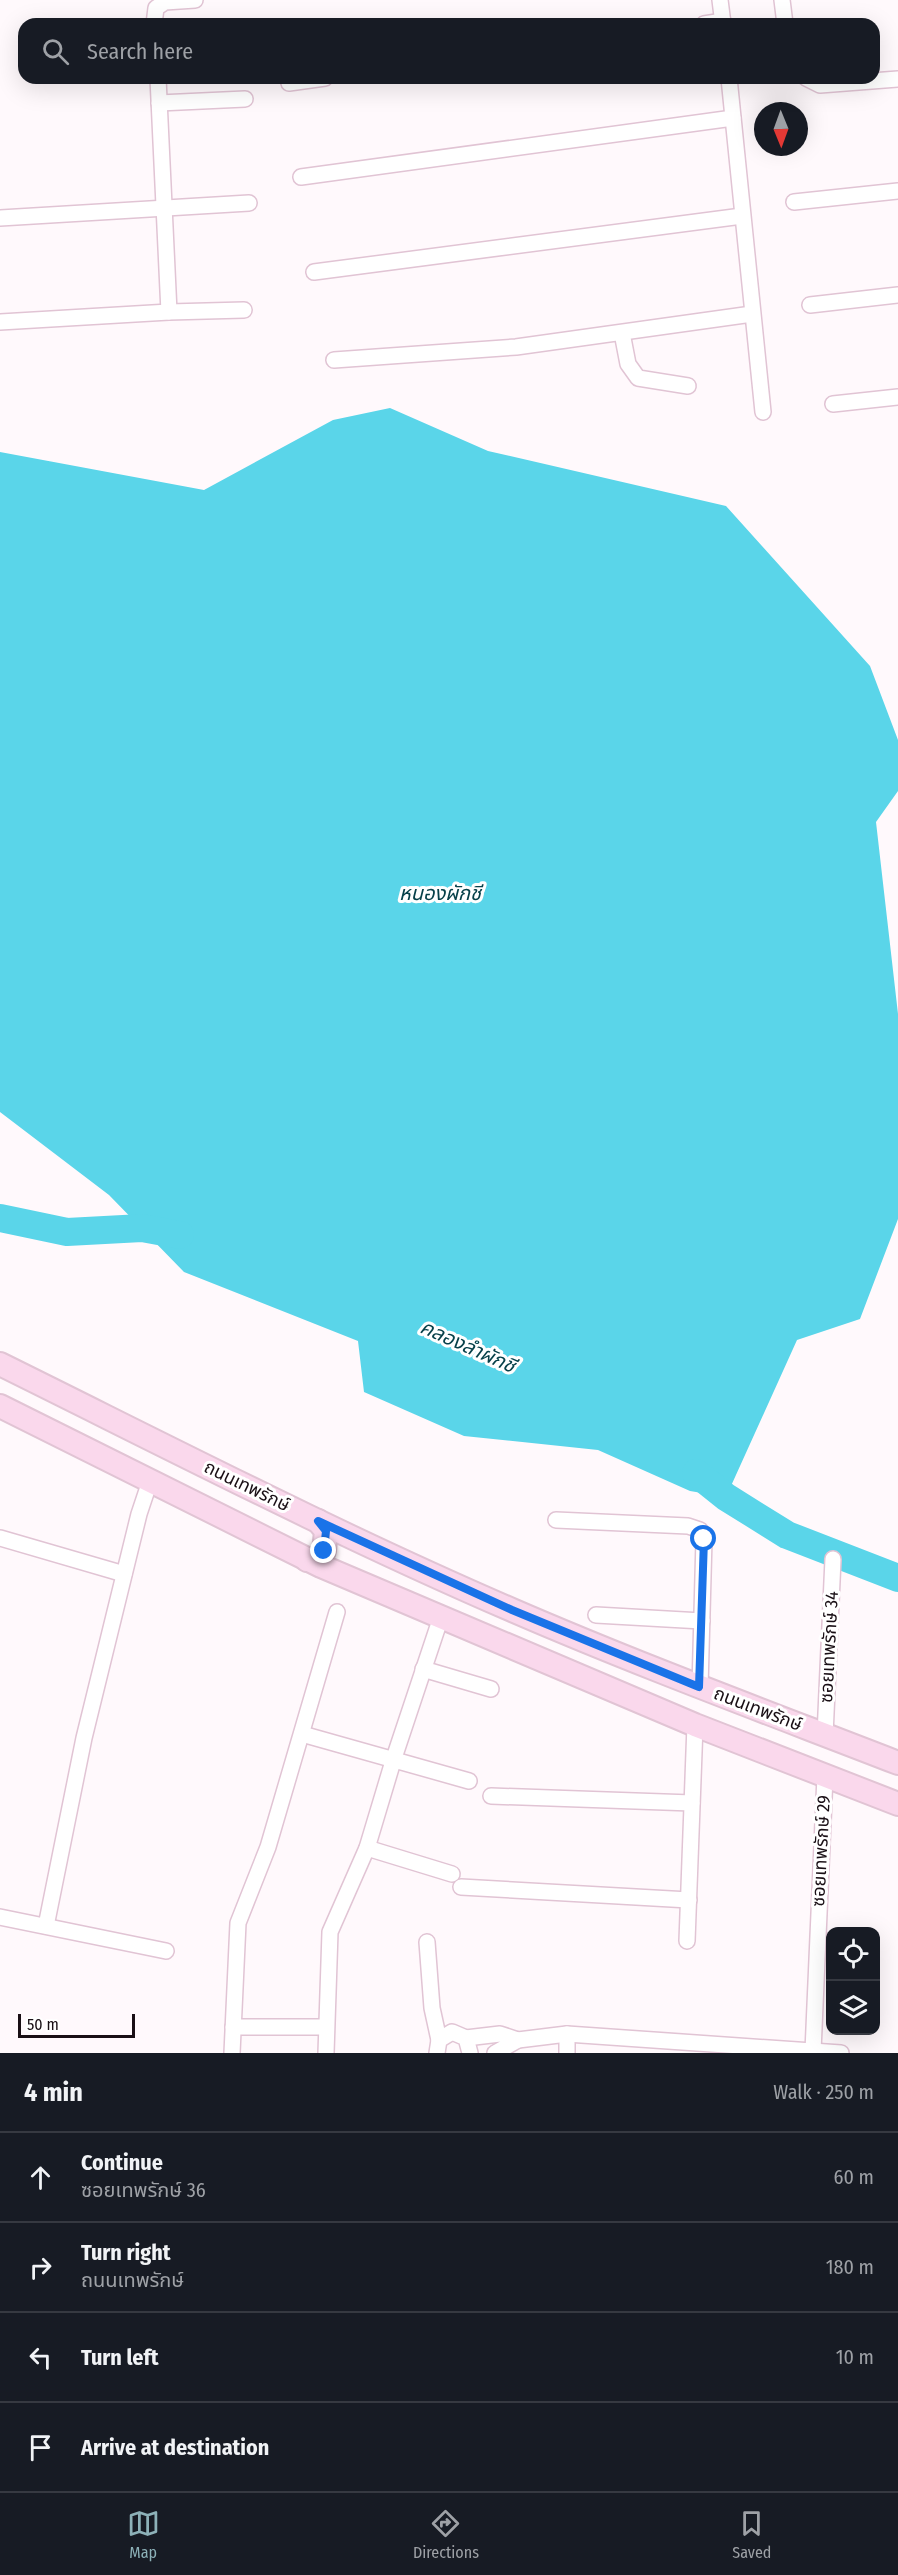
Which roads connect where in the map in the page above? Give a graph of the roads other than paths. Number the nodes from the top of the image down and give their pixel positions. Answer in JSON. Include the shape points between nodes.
{"nodes":[{"id":1,"x":195,"y":0,"type":"edge"},
{"id":2,"x":720,"y":0,"type":"edge"},
{"id":3,"x":782,"y":0,"type":"edge"},
{"id":4,"x":155,"y":18,"type":"edge"},
{"id":5,"x":722,"y":18,"type":"edge"},
{"id":6,"x":784,"y":18,"type":"edge"},
{"id":7,"x":898,"y":79,"type":"edge"},
{"id":8,"x":880,"y":80,"type":"edge"},
{"id":9,"x":158,"y":84,"type":"edge"},
{"id":10,"x":730,"y":84,"type":"edge"},
{"id":11,"x":818,"y":84,"type":"edge"},
{"id":12,"x":833,"y":84,"type":"edge"},
{"id":13,"x":245,"y":99,"type":"dead end"},
{"id":14,"x":159,"y":103,"type":"junction"},
{"id":15,"x":733,"y":118,"type":"junction"},
{"id":16,"x":301,"y":177,"type":"dead end"},
{"id":17,"x":898,"y":191,"type":"edge"},
{"id":18,"x":794,"y":202,"type":"dead end"},
{"id":19,"x":249,"y":203,"type":"dead end"},
{"id":20,"x":164,"y":207,"type":"junction"},
{"id":21,"x":742,"y":216,"type":"junction"},
{"id":22,"x":0,"y":218,"type":"edge"},
{"id":23,"x":314,"y":272,"type":"dead end"},
{"id":24,"x":898,"y":295,"type":"edge"},
{"id":25,"x":810,"y":305,"type":"dead end"},
{"id":26,"x":244,"y":310,"type":"dead end"},
{"id":27,"x":170,"y":312,"type":"junction"},
{"id":28,"x":752,"y":314,"type":"junction"},
{"id":29,"x":0,"y":322,"type":"edge"},
{"id":30,"x":622,"y":333,"type":"junction"},
{"id":31,"x":334,"y":360,"type":"dead end"},
{"id":32,"x":688,"y":386,"type":"dead end"},
{"id":33,"x":898,"y":397,"type":"edge"},
{"id":34,"x":832,"y":404,"type":"dead end"},
{"id":35,"x":763,"y":412,"type":"dead end"},
{"id":36,"x":0,"y":1364,"type":"edge"},
{"id":37,"x":0,"y":1406,"type":"edge"},
{"id":38,"x":150,"y":1481,"type":"junction"},
{"id":39,"x":556,"y":1520,"type":"dead end"},
{"id":40,"x":318,"y":1521,"type":"junction"},
{"id":41,"x":0,"y":1538,"type":"edge"},
{"id":42,"x":381,"y":1551,"type":"junction"},
{"id":43,"x":833,"y":1559,"type":"dead end"},
{"id":44,"x":307,"y":1560,"type":"junction"},
{"id":45,"x":124,"y":1574,"type":"junction"},
{"id":46,"x":353,"y":1579,"type":"junction"},
{"id":47,"x":337,"y":1612,"type":"dead end"},
{"id":48,"x":596,"y":1616,"type":"dead end"},
{"id":49,"x":441,"y":1617,"type":"junction"},
{"id":50,"x":702,"y":1621,"type":"junction"},
{"id":51,"x":423,"y":1670,"type":"junction"},
{"id":52,"x":699,"y":1687,"type":"junction"},
{"id":53,"x":491,"y":1689,"type":"dead end"},
{"id":54,"x":695,"y":1725,"type":"junction"},
{"id":55,"x":302,"y":1734,"type":"junction"},
{"id":56,"x":825,"y":1735,"type":"junction"},
{"id":57,"x":394,"y":1758,"type":"junction"},
{"id":58,"x":898,"y":1763,"type":"edge"},
{"id":59,"x":825,"y":1776,"type":"junction"},
{"id":60,"x":469,"y":1781,"type":"dead end"},
{"id":61,"x":491,"y":1796,"type":"dead end"},
{"id":62,"x":692,"y":1803,"type":"junction"},
{"id":63,"x":898,"y":1804,"type":"edge"},
{"id":64,"x":367,"y":1848,"type":"junction"},
{"id":65,"x":452,"y":1874,"type":"dead end"},
{"id":66,"x":461,"y":1887,"type":"dead end"},
{"id":67,"x":689,"y":1900,"type":"junction"},
{"id":68,"x":0,"y":1917,"type":"edge"},
{"id":69,"x":46,"y":1926,"type":"junction"},
{"id":70,"x":687,"y":1941,"type":"dead end"},
{"id":71,"x":427,"y":1942,"type":"dead end"},
{"id":72,"x":166,"y":1952,"type":"dead end"},
{"id":73,"x":233,"y":2027,"type":"junction"},
{"id":74,"x":326,"y":2027,"type":"junction"},
{"id":75,"x":567,"y":2034,"type":"junction"},
{"id":76,"x":518,"y":2040,"type":"junction"},
{"id":77,"x":438,"y":2046,"type":"edge"},
{"id":78,"x":468,"y":2046,"type":"edge"},
{"id":79,"x":697,"y":2047,"type":"edge"},
{"id":80,"x":813,"y":2051,"type":"junction"},
{"id":81,"x":232,"y":2053,"type":"edge"},
{"id":82,"x":326,"y":2053,"type":"edge"},
{"id":83,"x":495,"y":2053,"type":"edge"},
{"id":84,"x":567,"y":2053,"type":"edge"},
{"id":85,"x":841,"y":2053,"type":"edge"}],
"edges":[{"from":1,"to":4,"type":"street","via":[[165,2],[156,8]]},
{"from":2,"to":5,"type":"street"},
{"from":3,"to":6,"type":"street"},
{"from":7,"to":8,"type":"street"},
{"from":9,"to":14,"type":"street"},
{"from":10,"to":15,"type":"street"},
{"from":11,"to":12,"type":"street"},
{"from":13,"to":14,"type":"street"},
{"from":14,"to":20,"type":"street"},
{"from":15,"to":16,"type":"street"},
{"from":15,"to":21,"type":"street"},
{"from":17,"to":18,"type":"street"},
{"from":19,"to":20,"type":"street"},
{"from":20,"to":22,"type":"street"},
{"from":20,"to":27,"type":"street"},
{"from":21,"to":23,"type":"street"},
{"from":21,"to":28,"type":"street"},
{"from":24,"to":25,"type":"street"},
{"from":26,"to":27,"type":"street"},
{"from":27,"to":29,"type":"street"},
{"from":28,"to":30,"type":"street"},
{"from":28,"to":35,"type":"street"},
{"from":30,"to":31,"type":"street","via":[[477,351]]},
{"from":30,"to":32,"type":"street","via":[[628,364],[638,378]]},
{"from":33,"to":34,"type":"street"},
{"from":36,"to":40,"type":"main road","name":"ถนนเทพรักษ์"},
{"from":37,"to":38,"type":"main road","name":"ถนนเทพรักษ์"},
{"from":38,"to":44,"type":"main road","name":"ถนนเทพรักษ์"},
{"from":38,"to":45,"type":"street"},
{"from":39,"to":50,"type":"street","via":[[688,1526],[700,1530],[704,1539]]},
{"from":40,"to":42,"type":"main road","name":"ถนนเทพรักษ์"},
{"from":40,"to":44,"type":"main road","via":[[326,1531],[324,1551]]},
{"from":41,"to":45,"type":"street"},
{"from":42,"to":46,"type":"main road","via":[[364,1550],[354,1556],[350,1565]]},
{"from":42,"to":52,"type":"main road","name":"ถนนเทพรักษ์"},
{"from":43,"to":56,"type":"street","name":"ซอยเทพรักษ์ 34"},
{"from":44,"to":46,"type":"main road","name":"ถนนเทพรักษ์"},
{"from":45,"to":69,"type":"street","via":[[84,1738]]},
{"from":46,"to":49,"type":"main road","name":"ถนนเทพรักษ์"},
{"from":47,"to":55,"type":"street"},
{"from":48,"to":50,"type":"street"},
{"from":49,"to":51,"type":"street"},
{"from":49,"to":54,"type":"main road","name":"ถนนเทพรักษ์"},
{"from":50,"to":52,"type":"street"},
{"from":51,"to":53,"type":"street"},
{"from":51,"to":57,"type":"street"},
{"from":52,"to":56,"type":"main road","name":"ถนนเทพรักษ์"},
{"from":54,"to":59,"type":"main road","name":"ถนนเทพรักษ์"},
{"from":54,"to":62,"type":"street"},
{"from":55,"to":57,"type":"street"},
{"from":55,"to":73,"type":"street","via":[[268,1847],[238,1923]]},
{"from":56,"to":58,"type":"main road","name":"ถนนเทพรักษ์"},
{"from":57,"to":60,"type":"street"},
{"from":57,"to":64,"type":"street"},
{"from":59,"to":63,"type":"main road","name":"ถนนเทพรักษ์"},
{"from":59,"to":80,"type":"street","name":"ซอยเทพรักษ์ 29"},
{"from":61,"to":62,"type":"street"},
{"from":62,"to":67,"type":"street"},
{"from":64,"to":65,"type":"street"},
{"from":64,"to":74,"type":"street","via":[[330,1932]]},
{"from":66,"to":67,"type":"street"},
{"from":67,"to":70,"type":"street"},
{"from":68,"to":69,"type":"street"},
{"from":69,"to":72,"type":"street"},
{"from":71,"to":77,"type":"street"},
{"from":73,"to":74,"type":"street"},
{"from":73,"to":81,"type":"street"},
{"from":74,"to":82,"type":"street"},
{"from":75,"to":76,"type":"street"},
{"from":75,"to":79,"type":"street"},
{"from":75,"to":84,"type":"street"},
{"from":76,"to":78,"type":"street","via":[[500,2034]]},
{"from":76,"to":83,"type":"street"},
{"from":77,"to":78,"type":"street","via":[[452,2032]]},
{"from":79,"to":80,"type":"street"},
{"from":80,"to":85,"type":"street"}]}
